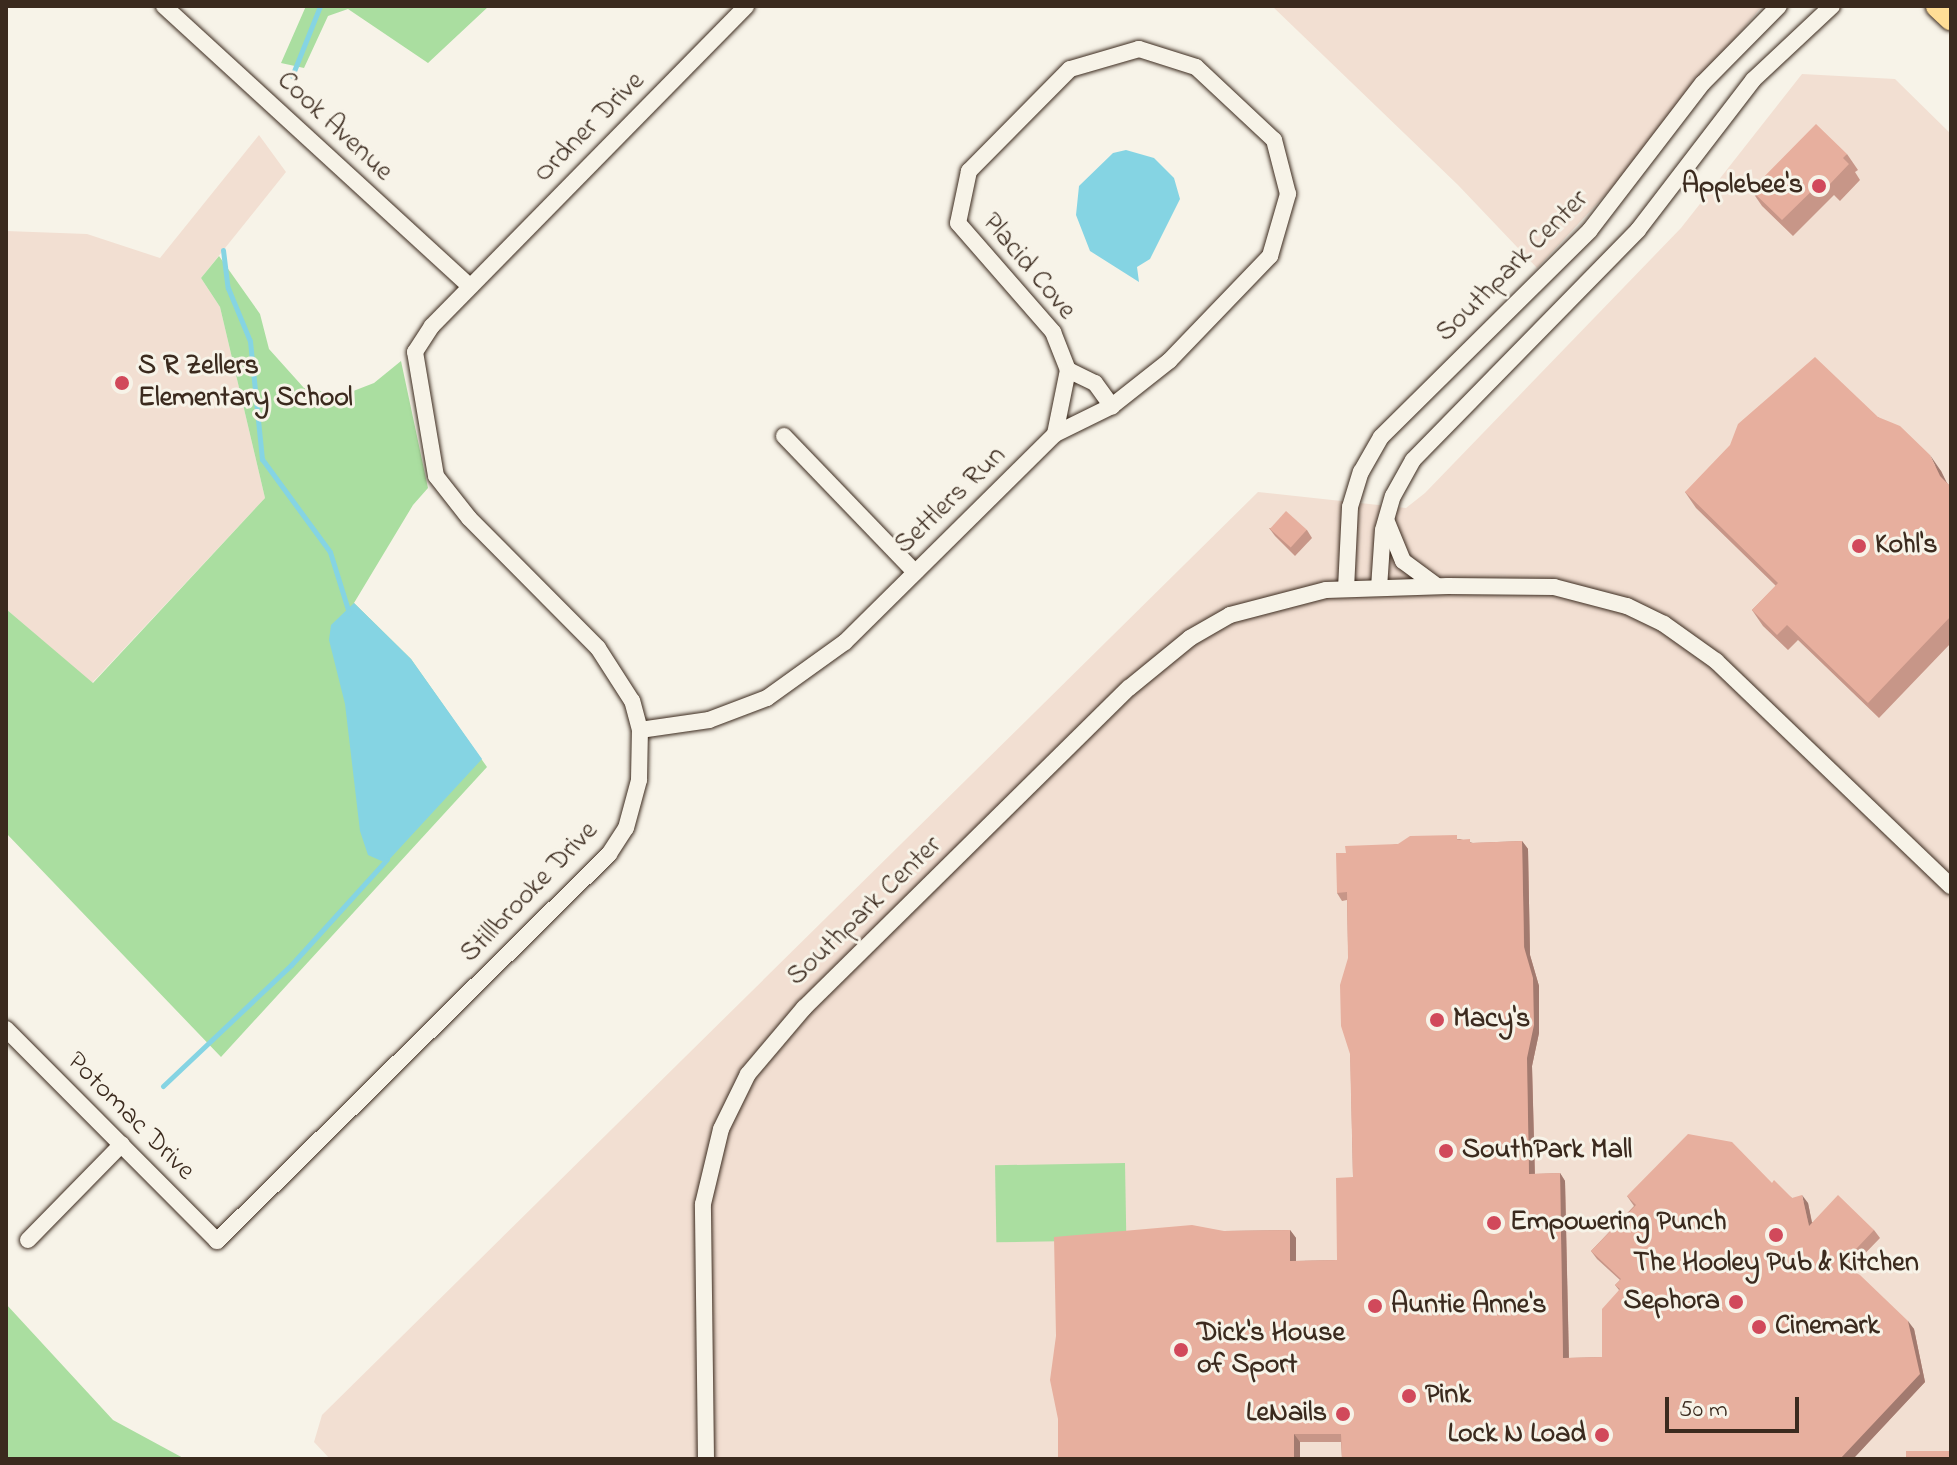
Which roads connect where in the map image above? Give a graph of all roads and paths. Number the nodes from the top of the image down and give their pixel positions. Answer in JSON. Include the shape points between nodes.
{"nodes":[{"id":1,"x":164,"y":6,"type":"edge"},
{"id":2,"x":746,"y":6,"type":"edge"},
{"id":3,"x":1779,"y":6,"type":"edge"},
{"id":4,"x":1832,"y":6,"type":"edge"},
{"id":5,"x":1938,"y":6,"type":"edge"},
{"id":6,"x":1951,"y":18,"type":"edge"},
{"id":7,"x":1270,"y":256,"type":"joint"},
{"id":8,"x":470,"y":286,"type":"junction"},
{"id":9,"x":1068,"y":370,"type":"junction"},
{"id":10,"x":1112,"y":406,"type":"junction"},
{"id":11,"x":1055,"y":434,"type":"junction"},
{"id":12,"x":784,"y":436,"type":"dead end"},
{"id":13,"x":1386,"y":520,"type":"junction"},
{"id":14,"x":915,"y":572,"type":"junction"},
{"id":15,"x":1438,"y":586,"type":"junction"},
{"id":16,"x":1379,"y":588,"type":"junction"},
{"id":17,"x":1346,"y":589,"type":"junction"},
{"id":18,"x":640,"y":730,"type":"junction"},
{"id":19,"x":1951,"y":886,"type":"edge"},
{"id":20,"x":6,"y":1029,"type":"edge"},
{"id":21,"x":122,"y":1144,"type":"junction"},
{"id":22,"x":28,"y":1240,"type":"dead end"},
{"id":23,"x":217,"y":1241,"type":"joint"},
{"id":24,"x":706,"y":1459,"type":"edge"}],
"edges":[{"from":1,"to":8,"type":"street","name":"Cook Avenue"},
{"from":2,"to":8,"type":"street","name":"Ordner Drive"},
{"from":3,"to":17,"type":"street","name":"Southpark Center","via":[[1703,83],[1590,230],[1381,437],[1361,472],[1350,507]]},
{"from":4,"to":13,"type":"street","via":[[1753,80],[1638,230],[1419,452],[1401,477]]},
{"from":5,"to":6,"type":"main road"},
{"from":7,"to":9,"type":"street","name":"Placid Cove","via":[[1288,194],[1274,140],[1196,67],[1139,49],[1070,69],[969,171],[958,223],[1053,332]]},
{"from":7,"to":10,"type":"street","name":"Settlers Run","via":[[1169,361]]},
{"from":8,"to":18,"type":"street","name":"Stillbrooke Drive","via":[[415,352],[436,476],[462,510],[598,648],[632,701]]},
{"from":9,"to":10,"type":"street","via":[[1095,383]]},
{"from":9,"to":11,"type":"street"},
{"from":10,"to":11,"type":"street","name":"Settlers Run"},
{"from":11,"to":14,"type":"street","name":"Settlers Run"},
{"from":12,"to":14,"type":"street"},
{"from":13,"to":15,"type":"street","via":[[1403,561]]},
{"from":13,"to":16,"type":"street"},
{"from":14,"to":18,"type":"street","name":"Settlers Run","via":[[845,642],[767,698],[709,720]]},
{"from":15,"to":16,"type":"street","name":"Southpark Center"},
{"from":15,"to":19,"type":"street","name":"Southpark Center","via":[[1572,590],[1664,624],[1729,672]]},
{"from":16,"to":17,"type":"street","name":"Southpark Center"},
{"from":17,"to":24,"type":"street","name":"Southpark Center","via":[[1257,606],[1211,625],[1177,647],[1121,696],[761,1056],[721,1129],[703,1197]]},
{"from":18,"to":23,"type":"street","name":"Stillbrooke Drive","via":[[634,803],[609,854]]},
{"from":20,"to":21,"type":"street","name":"Potomac Drive"},
{"from":21,"to":22,"type":"street"},
{"from":21,"to":23,"type":"street","name":"Potomac Drive"}]}
